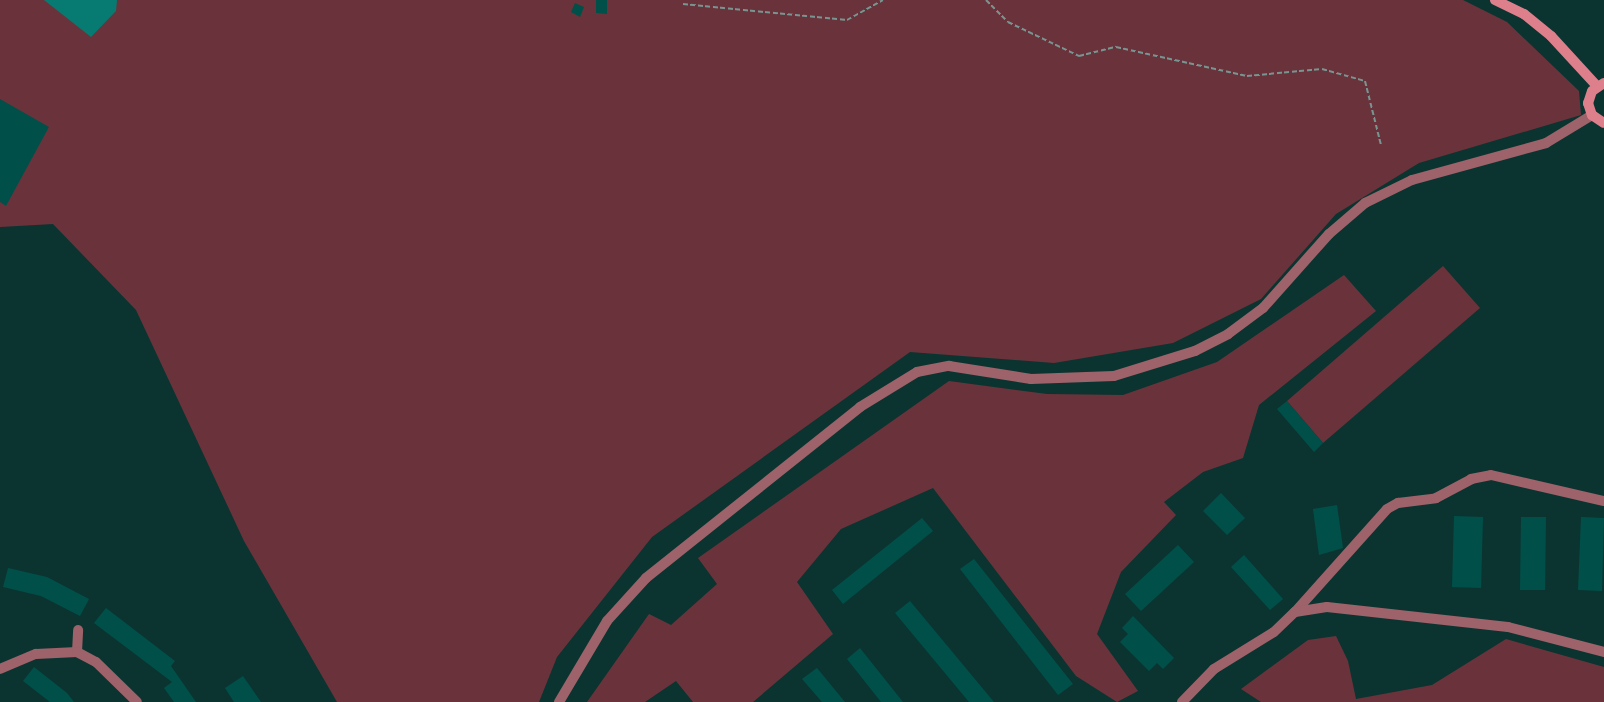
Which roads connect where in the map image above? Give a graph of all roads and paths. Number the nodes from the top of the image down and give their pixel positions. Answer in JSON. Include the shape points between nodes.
{"nodes":[{"id":1,"x":883,"y":0,"type":"edge"},
{"id":2,"x":986,"y":0,"type":"edge"},
{"id":3,"x":1495,"y":0,"type":"edge"},
{"id":4,"x":682,"y":4,"type":"dead end"},
{"id":5,"x":1600,"y":84,"type":"edge"},
{"id":6,"x":1592,"y":116,"type":"junction"},
{"id":7,"x":1604,"y":123,"type":"edge"},
{"id":8,"x":1380,"y":145,"type":"dead end"},
{"id":9,"x":1604,"y":501,"type":"edge"},
{"id":10,"x":1295,"y":612,"type":"junction"},
{"id":11,"x":78,"y":630,"type":"dead end"},
{"id":12,"x":77,"y":652,"type":"junction"},
{"id":13,"x":1604,"y":652,"type":"edge"},
{"id":14,"x":0,"y":669,"type":"edge"},
{"id":15,"x":137,"y":702,"type":"edge"},
{"id":16,"x":559,"y":702,"type":"edge"},
{"id":17,"x":1182,"y":702,"type":"edge"}],
"edges":[{"from":1,"to":4,"type":"path","via":[[847,20]]},
{"from":2,"to":8,"type":"path","via":[[1008,22],[1079,56],[1116,47],[1247,76],[1322,69],[1365,81]]},
{"from":3,"to":5,"type":"street","via":[[1524,14]]},
{"from":5,"to":6,"type":"street","via":[[1589,96]]},
{"from":6,"to":7,"type":"street"},
{"from":6,"to":16,"type":"street","via":[[1546,143],[1412,180],[1365,204],[1330,234],[1263,308],[1228,334],[1195,350],[1105,377],[1031,379],[949,366],[917,372],[860,406],[646,578],[607,622]]},
{"from":9,"to":10,"type":"street","via":[[1491,475],[1471,480],[1436,498],[1398,503],[1381,516]]},
{"from":10,"to":13,"type":"street","via":[[1327,607],[1386,610],[1508,627]]},
{"from":10,"to":17,"type":"street","via":[[1274,632],[1214,669]]},
{"from":11,"to":12,"type":"street"},
{"from":12,"to":14,"type":"street","via":[[36,654]]},
{"from":12,"to":15,"type":"street","via":[[96,662]]}]}
